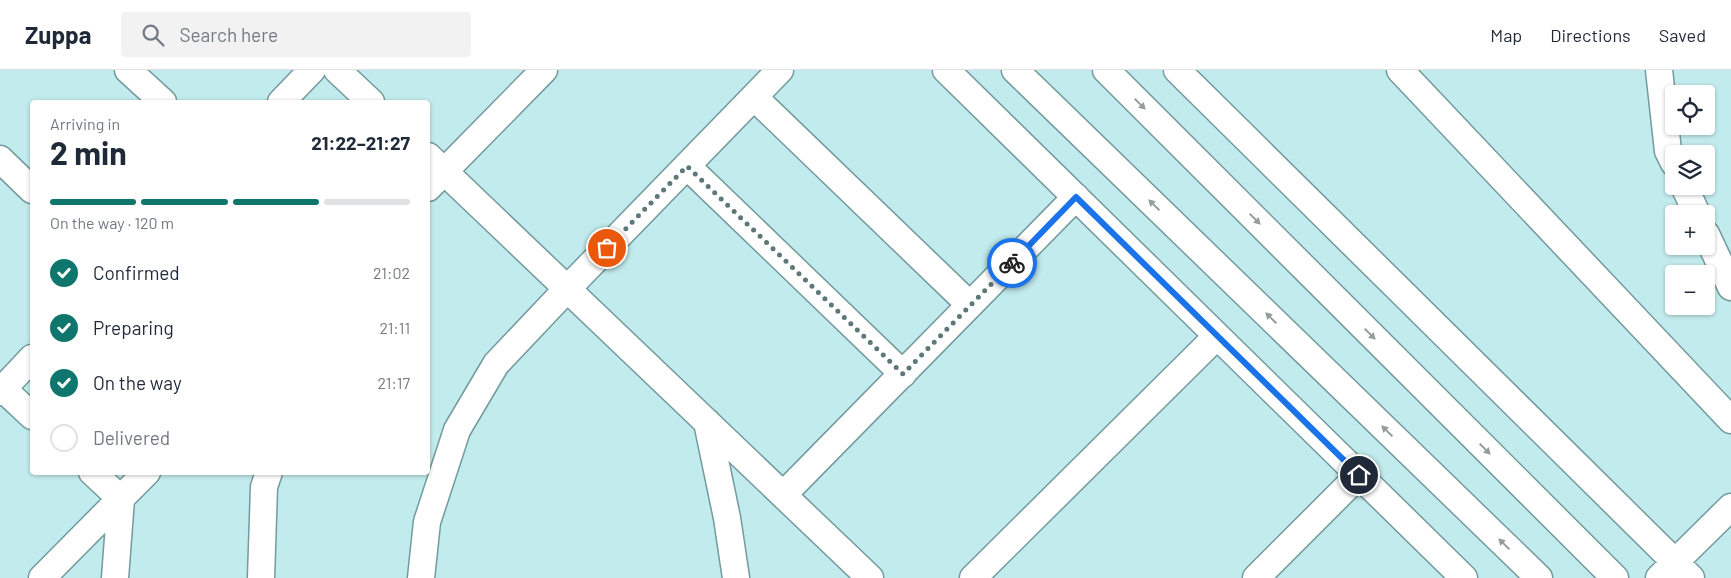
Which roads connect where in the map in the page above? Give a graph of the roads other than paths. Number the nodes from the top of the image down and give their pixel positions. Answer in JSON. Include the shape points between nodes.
{"nodes":[{"id":1,"x":128,"y":70,"type":"edge"},
{"id":2,"x":312,"y":70,"type":"edge"},
{"id":3,"x":337,"y":70,"type":"edge"},
{"id":4,"x":544,"y":70,"type":"edge"},
{"id":5,"x":780,"y":70,"type":"edge"},
{"id":6,"x":946,"y":70,"type":"edge"},
{"id":7,"x":1015,"y":70,"type":"edge"},
{"id":8,"x":1106,"y":70,"type":"edge"},
{"id":9,"x":1177,"y":70,"type":"edge"},
{"id":10,"x":1400,"y":70,"type":"edge"},
{"id":11,"x":1659,"y":70,"type":"edge"},
{"id":12,"x":754,"y":97,"type":"junction"},
{"id":13,"x":161,"y":100,"type":"edge"},
{"id":14,"x":283,"y":100,"type":"edge"},
{"id":15,"x":369,"y":100,"type":"edge"},
{"id":16,"x":1667,"y":145,"type":"edge"},
{"id":17,"x":0,"y":159,"type":"edge"},
{"id":18,"x":687,"y":166,"type":"junction"},
{"id":19,"x":433,"y":172,"type":"edge"},
{"id":20,"x":30,"y":188,"type":"edge"},
{"id":21,"x":1076,"y":197,"type":"junction"},
{"id":22,"x":1715,"y":253,"type":"edge"},
{"id":23,"x":1731,"y":287,"type":"edge"},
{"id":24,"x":567,"y":289,"type":"junction"},
{"id":25,"x":970,"y":305,"type":"junction"},
{"id":26,"x":1217,"y":336,"type":"junction"},
{"id":27,"x":30,"y":360,"type":"edge"},
{"id":28,"x":903,"y":374,"type":"junction"},
{"id":29,"x":1,"y":389,"type":"edge"},
{"id":30,"x":30,"y":414,"type":"edge"},
{"id":31,"x":1731,"y":420,"type":"edge"},
{"id":32,"x":706,"y":422,"type":"junction"},
{"id":33,"x":95,"y":475,"type":"edge"},
{"id":34,"x":144,"y":475,"type":"edge"},
{"id":35,"x":268,"y":475,"type":"edge"},
{"id":36,"x":1359,"y":475,"type":"junction"},
{"id":37,"x":784,"y":495,"type":"junction"},
{"id":38,"x":120,"y":499,"type":"junction"},
{"id":39,"x":1731,"y":507,"type":"edge"},
{"id":40,"x":1675,"y":573,"type":"edge"},
{"id":41,"x":42,"y":578,"type":"edge"},
{"id":42,"x":115,"y":578,"type":"edge"},
{"id":43,"x":261,"y":578,"type":"edge"},
{"id":44,"x":421,"y":578,"type":"edge"},
{"id":45,"x":736,"y":578,"type":"edge"},
{"id":46,"x":870,"y":578,"type":"edge"},
{"id":47,"x":973,"y":578,"type":"edge"},
{"id":48,"x":1256,"y":578,"type":"edge"},
{"id":49,"x":1464,"y":578,"type":"edge"},
{"id":50,"x":1539,"y":578,"type":"edge"},
{"id":51,"x":1615,"y":578,"type":"edge"}],
"edges":[{"from":1,"to":13,"type":"street"},
{"from":2,"to":14,"type":"street"},
{"from":3,"to":15,"type":"street"},
{"from":4,"to":19,"type":"street"},
{"from":5,"to":12,"type":"street"},
{"from":6,"to":21,"type":"street"},
{"from":50,"to":7,"type":"street","one_way":true},
{"from":8,"to":51,"type":"street","one_way":true},
{"from":9,"to":40,"type":"street"},
{"from":10,"to":31,"type":"street"},
{"from":11,"to":16,"type":"street"},
{"from":12,"to":18,"type":"street"},
{"from":12,"to":25,"type":"street"},
{"from":17,"to":20,"type":"street"},
{"from":18,"to":24,"type":"street"},
{"from":18,"to":28,"type":"street"},
{"from":19,"to":24,"type":"street"},
{"from":21,"to":25,"type":"street"},
{"from":21,"to":26,"type":"street"},
{"from":22,"to":23,"type":"street"},
{"from":24,"to":32,"type":"street"},
{"from":24,"to":44,"type":"street","via":[[496,364],[457,430],[427,522]]},
{"from":25,"to":28,"type":"street"},
{"from":26,"to":36,"type":"street"},
{"from":26,"to":47,"type":"street"},
{"from":27,"to":29,"type":"street"},
{"from":28,"to":37,"type":"street"},
{"from":29,"to":30,"type":"street"},
{"from":32,"to":37,"type":"street"},
{"from":32,"to":45,"type":"street"},
{"from":33,"to":38,"type":"street"},
{"from":34,"to":38,"type":"street"},
{"from":35,"to":43,"type":"street","via":[[264,487]]},
{"from":36,"to":48,"type":"street"},
{"from":36,"to":49,"type":"street"},
{"from":37,"to":46,"type":"street"},
{"from":38,"to":41,"type":"street"},
{"from":38,"to":42,"type":"street"},
{"from":39,"to":40,"type":"street"}]}
